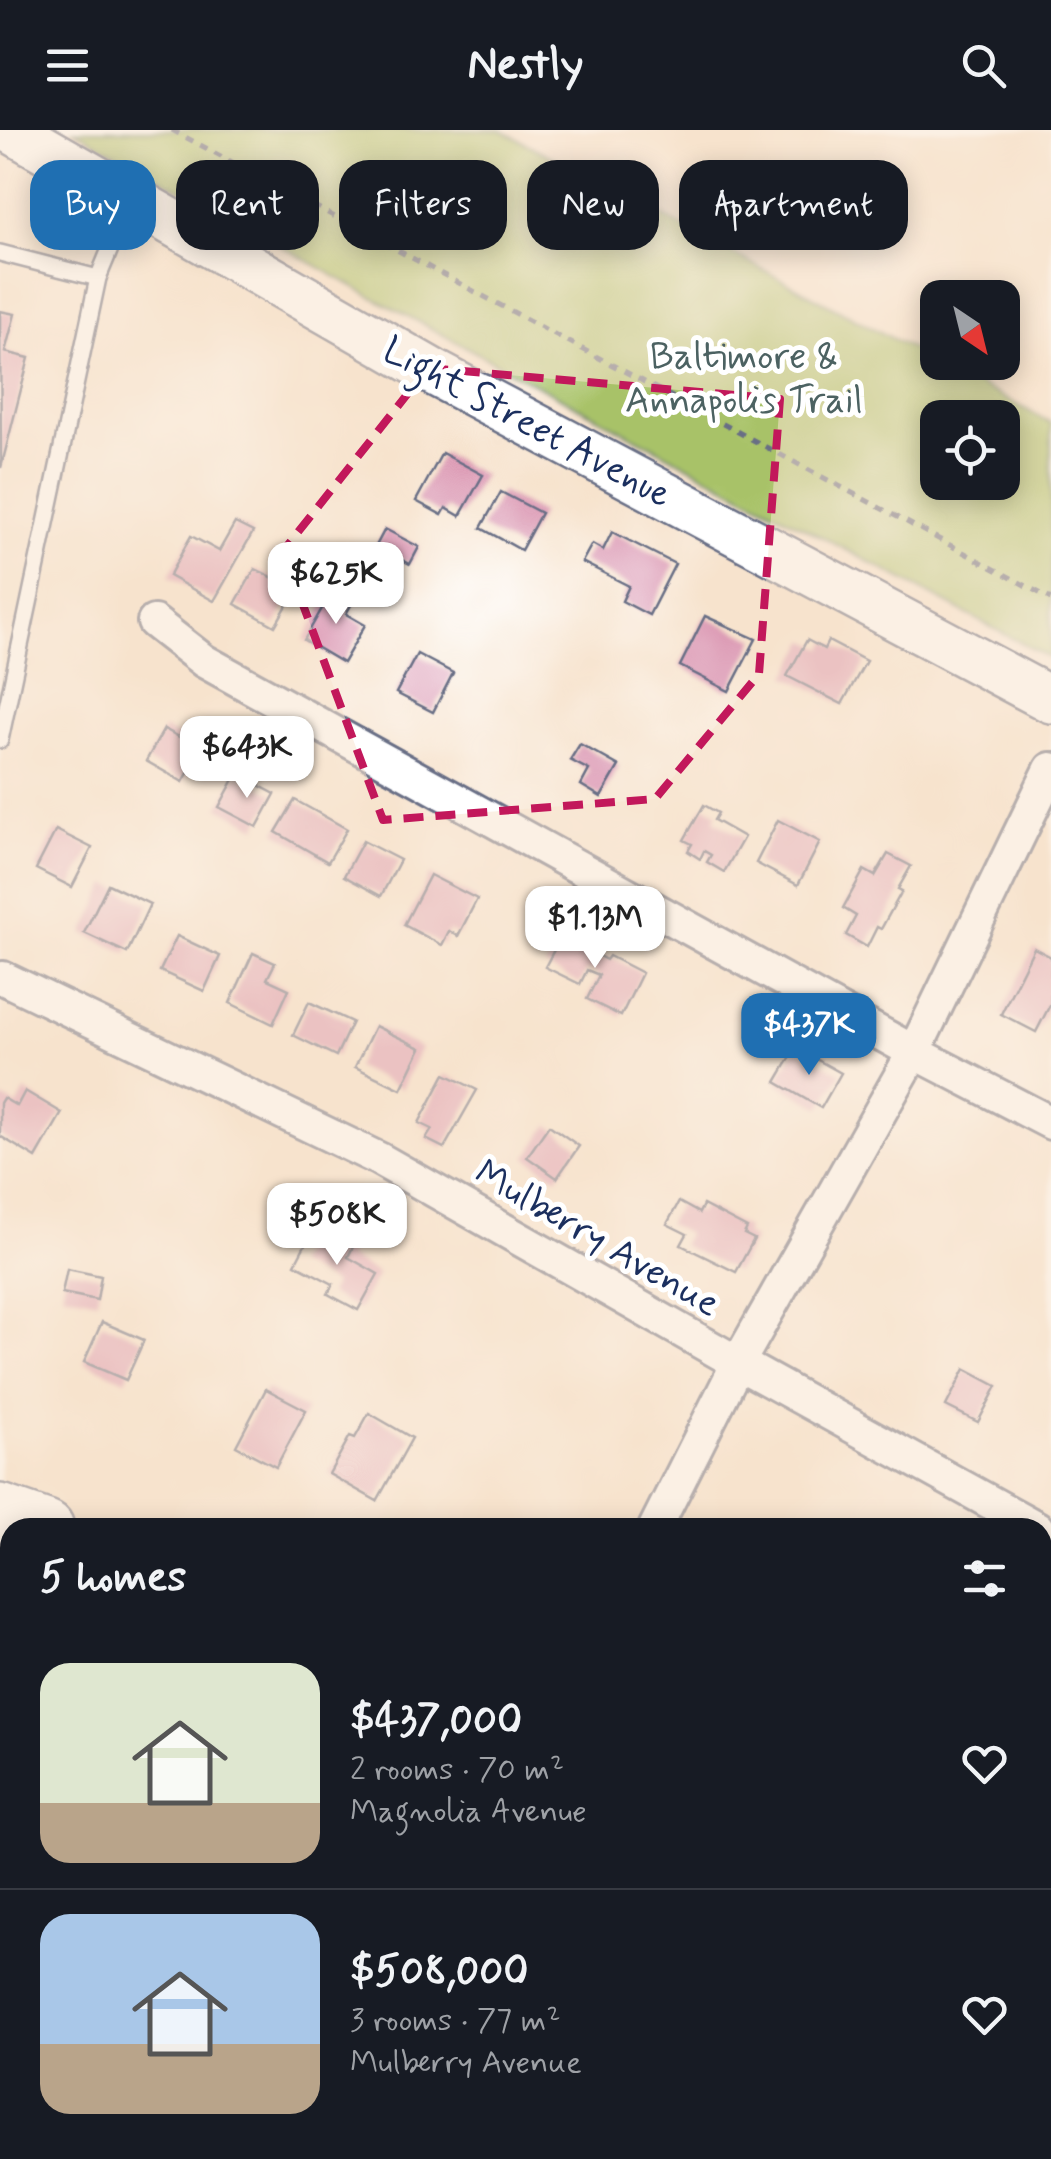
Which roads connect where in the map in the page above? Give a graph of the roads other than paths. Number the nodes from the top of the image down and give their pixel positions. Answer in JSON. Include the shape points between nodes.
{"nodes":[{"id":1,"x":12,"y":130,"type":"edge"},
{"id":2,"x":63,"y":160,"type":"edge"},
{"id":3,"x":156,"y":214,"type":"edge"},
{"id":4,"x":110,"y":250,"type":"edge"},
{"id":5,"x":0,"y":253,"type":"edge"},
{"id":6,"x":98,"y":278,"type":"junction"},
{"id":7,"x":154,"y":622,"type":"dead end"},
{"id":8,"x":1051,"y":700,"type":"edge"},
{"id":9,"x":0,"y":740,"type":"edge"},
{"id":10,"x":1051,"y":769,"type":"edge"},
{"id":11,"x":3,"y":978,"type":"dead end"},
{"id":12,"x":914,"y":1052,"type":"junction"},
{"id":13,"x":1051,"y":1123,"type":"edge"},
{"id":14,"x":738,"y":1363,"type":"junction"},
{"id":15,"x":660,"y":1518,"type":"edge"},
{"id":16,"x":1020,"y":1518,"type":"edge"}],
"edges":[{"from":1,"to":2,"type":"street","name":"Light Street Avenue"},
{"from":3,"to":8,"type":"street","name":"Light Street Avenue","via":[[433,372]]},
{"from":4,"to":6,"type":"lane"},
{"from":5,"to":6,"type":"lane"},
{"from":6,"to":9,"type":"lane"},
{"from":7,"to":12,"type":"street","via":[[220,670]]},
{"from":10,"to":12,"type":"street"},
{"from":11,"to":14,"type":"street","name":"Mulberry Avenue","via":[[378,1159]]},
{"from":12,"to":13,"type":"street"},
{"from":12,"to":14,"type":"street"},
{"from":14,"to":15,"type":"street"},
{"from":14,"to":16,"type":"street","name":"Mulberry Avenue"}]}
